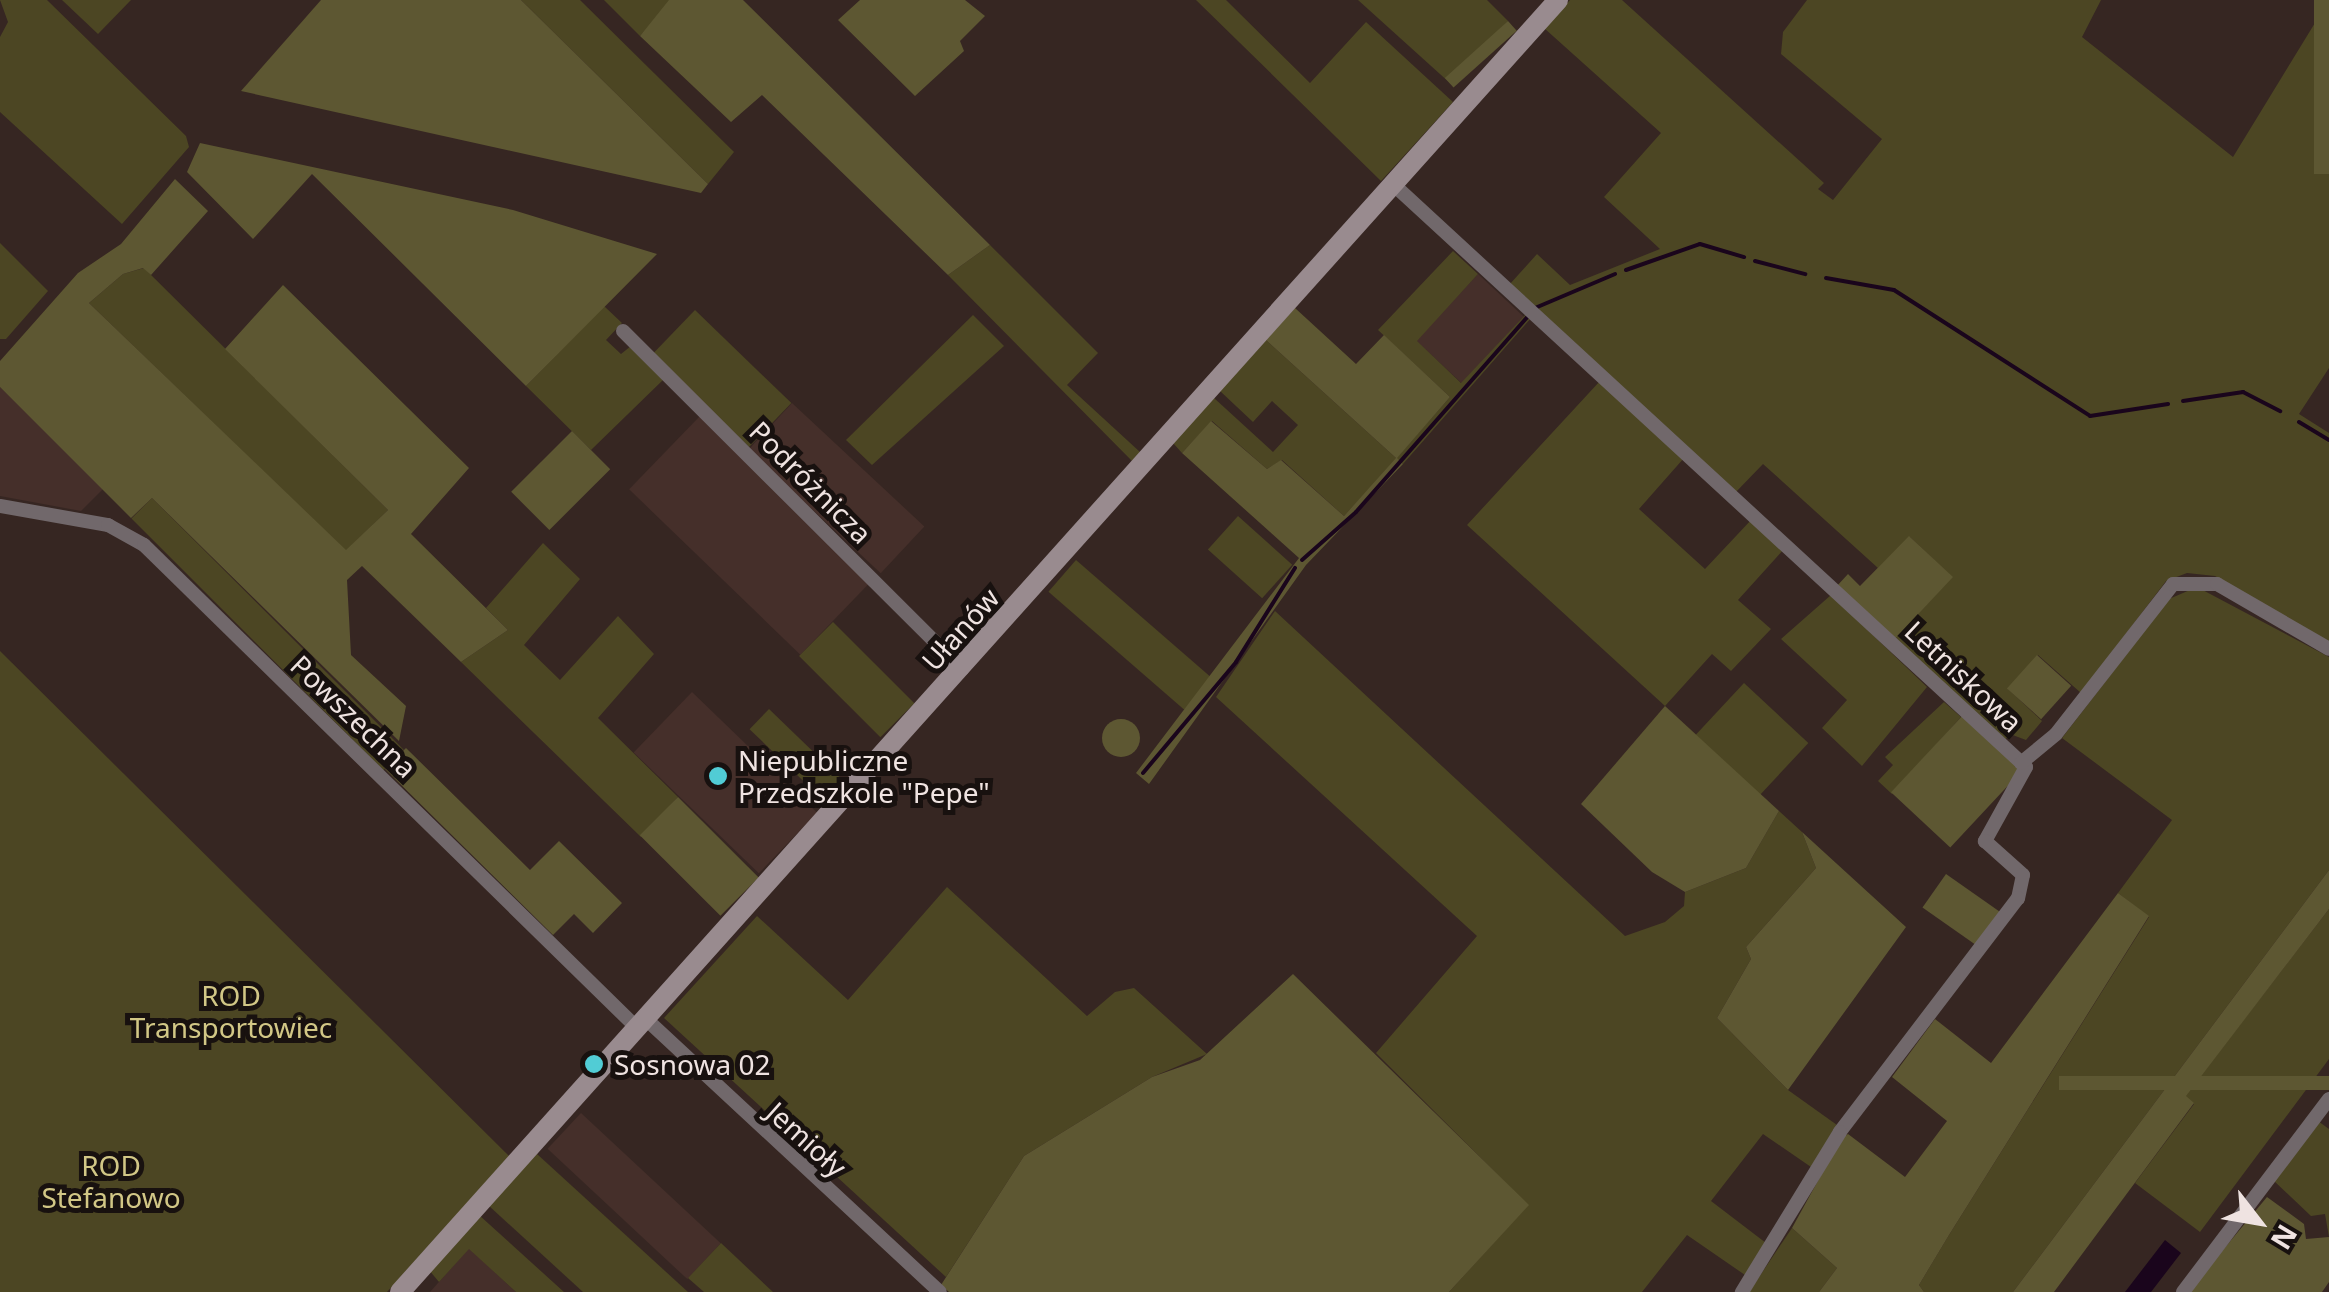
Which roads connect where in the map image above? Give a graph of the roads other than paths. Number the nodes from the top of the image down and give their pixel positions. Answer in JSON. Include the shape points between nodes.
{"nodes":[{"id":1,"x":1558,"y":0,"type":"edge"},
{"id":2,"x":1394,"y":185,"type":"junction"},
{"id":3,"x":623,"y":332,"type":"dead end"},
{"id":4,"x":0,"y":506,"type":"edge"},
{"id":5,"x":2329,"y":649,"type":"edge"},
{"id":6,"x":962,"y":669,"type":"junction"},
{"id":7,"x":2021,"y":762,"type":"junction"},
{"id":8,"x":641,"y":1024,"type":"junction"},
{"id":9,"x":2329,"y":1099,"type":"edge"},
{"id":10,"x":400,"y":1292,"type":"edge"},
{"id":11,"x":940,"y":1292,"type":"edge"},
{"id":12,"x":1742,"y":1292,"type":"edge"},
{"id":13,"x":2183,"y":1292,"type":"edge"}],
"edges":[{"from":1,"to":2,"type":"street","name":"Ułanów"},
{"from":2,"to":6,"type":"street","name":"Ułanów"},
{"from":2,"to":7,"type":"street","name":"Letniskowa"},
{"from":3,"to":6,"type":"street","name":"Podróżnicza"},
{"from":4,"to":8,"type":"street","name":"Powszechna","via":[[108,524],[144,545]]},
{"from":5,"to":7,"type":"street","via":[[2216,584],[2173,584],[2056,734]]},
{"from":6,"to":8,"type":"street","name":"Ułanów"},
{"from":7,"to":12,"type":"street","name":"Letniskowa","via":[[2024,782],[1985,841],[2023,876],[2018,898],[1840,1132]]},
{"from":8,"to":10,"type":"street","name":"Ułanów"},
{"from":8,"to":11,"type":"street","name":"Jemioły"},
{"from":9,"to":13,"type":"street"}]}
